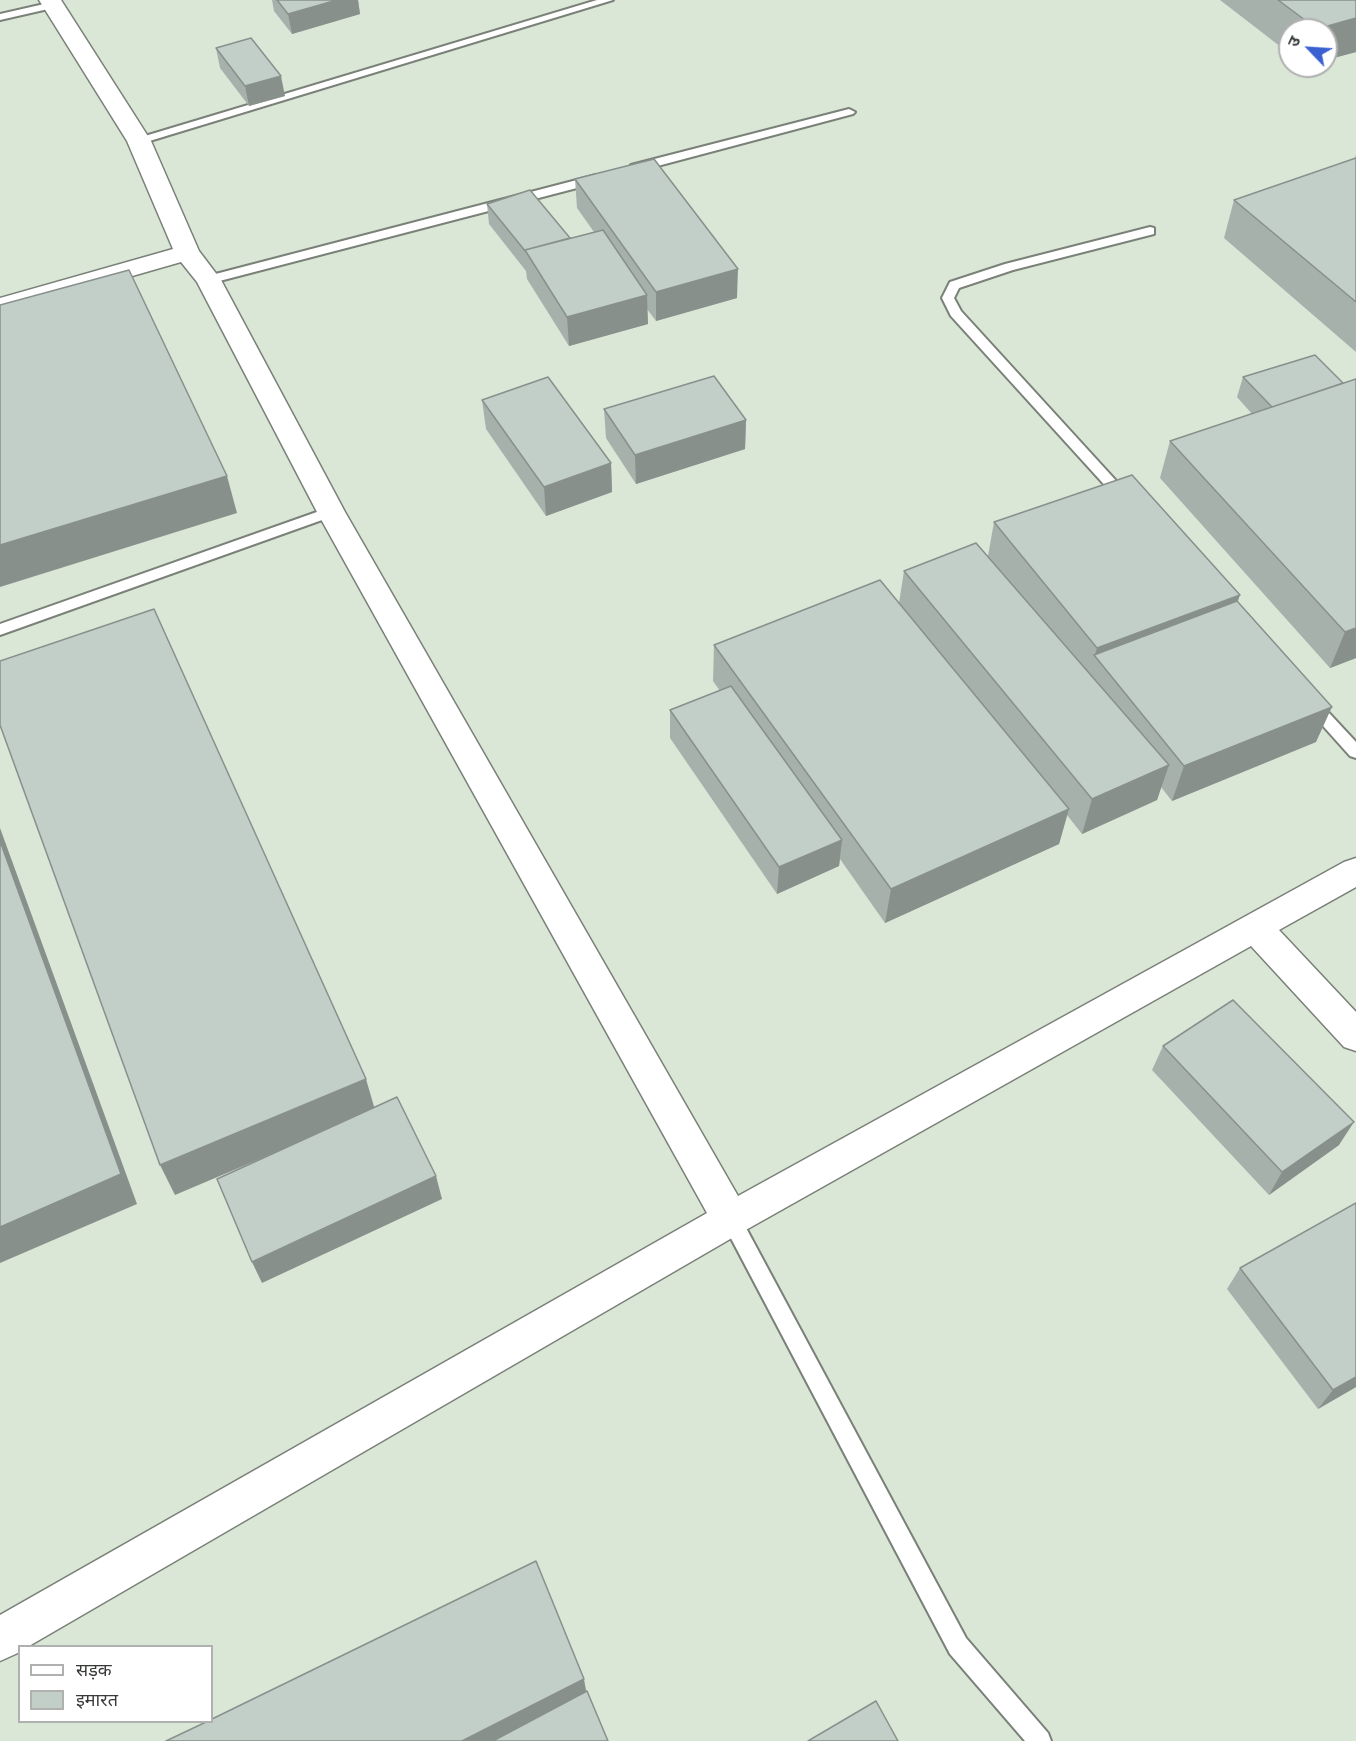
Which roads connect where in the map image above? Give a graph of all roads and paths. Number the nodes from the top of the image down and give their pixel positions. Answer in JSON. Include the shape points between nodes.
{"nodes":[{"id":1,"x":608,"y":0,"type":"edge"},
{"id":2,"x":51,"y":3,"type":"edge"},
{"id":3,"x":0,"y":17,"type":"edge"},
{"id":4,"x":849,"y":112,"type":"dead end"},
{"id":5,"x":139,"y":141,"type":"junction"},
{"id":6,"x":1150,"y":231,"type":"dead end"},
{"id":7,"x":187,"y":253,"type":"junction"},
{"id":8,"x":208,"y":280,"type":"junction"},
{"id":9,"x":0,"y":306,"type":"edge"},
{"id":10,"x":1132,"y":506,"type":"edge"},
{"id":11,"x":331,"y":512,"type":"junction"},
{"id":12,"x":0,"y":630,"type":"edge"},
{"id":13,"x":1300,"y":691,"type":"edge"},
{"id":14,"x":1356,"y":752,"type":"edge"},
{"id":15,"x":1356,"y":871,"type":"edge"},
{"id":16,"x":1256,"y":928,"type":"junction"},
{"id":17,"x":1356,"y":1036,"type":"edge"},
{"id":18,"x":731,"y":1219,"type":"junction"},
{"id":19,"x":0,"y":1639,"type":"edge"},
{"id":20,"x":1040,"y":1741,"type":"edge"}],
"edges":[{"from":1,"to":5,"type":"lane"},
{"from":2,"to":3,"type":"lane"},
{"from":2,"to":5,"type":"street"},
{"from":4,"to":8,"type":"lane"},
{"from":5,"to":7,"type":"street"},
{"from":6,"to":10,"type":"lane","via":[[1009,267],[954,285],[948,297],[956,313]]},
{"from":7,"to":8,"type":"street"},
{"from":7,"to":9,"type":"street"},
{"from":8,"to":11,"type":"street"},
{"from":11,"to":12,"type":"lane"},
{"from":11,"to":18,"type":"street"},
{"from":13,"to":14,"type":"lane"},
{"from":15,"to":16,"type":"street"},
{"from":16,"to":17,"type":"street"},
{"from":16,"to":18,"type":"street"},
{"from":18,"to":19,"type":"street"},
{"from":18,"to":20,"type":"lane","via":[[958,1646]]}]}
